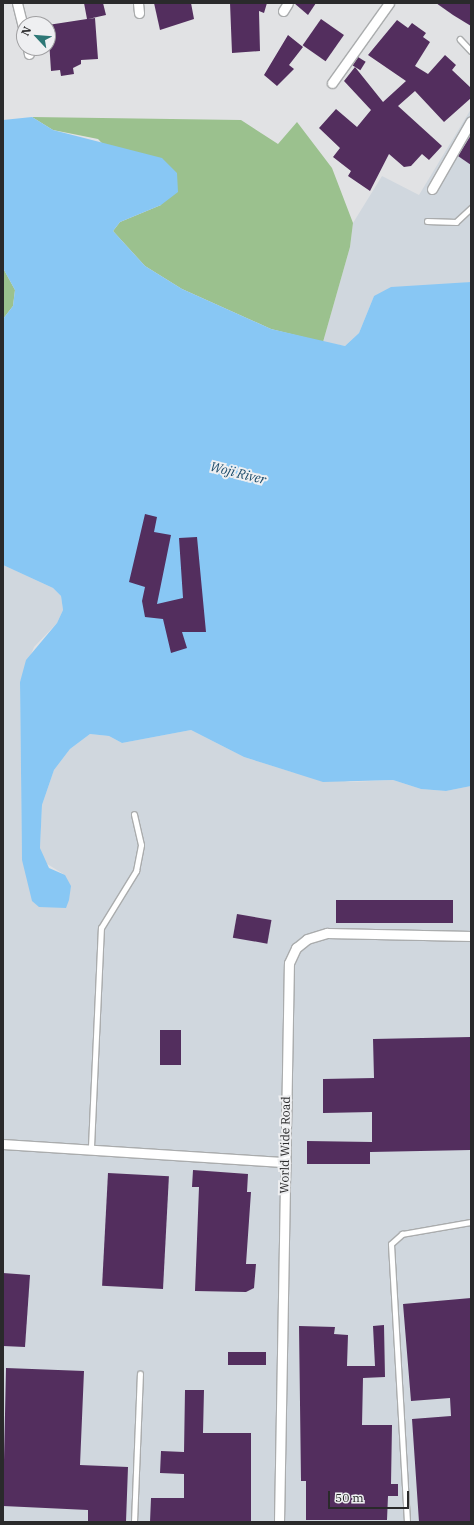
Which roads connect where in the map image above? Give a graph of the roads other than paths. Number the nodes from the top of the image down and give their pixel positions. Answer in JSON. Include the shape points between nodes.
{"nodes":[{"id":1,"x":17,"y":3,"type":"edge"},
{"id":2,"x":138,"y":3,"type":"edge"},
{"id":3,"x":389,"y":3,"type":"edge"},
{"id":4,"x":139,"y":13,"type":"dead end"},
{"id":5,"x":20,"y":16,"type":"edge"},
{"id":6,"x":460,"y":39,"type":"dead end"},
{"id":7,"x":471,"y":51,"type":"edge"},
{"id":8,"x":332,"y":83,"type":"dead end"},
{"id":9,"x":471,"y":121,"type":"edge"},
{"id":10,"x":432,"y":189,"type":"dead end"},
{"id":11,"x":471,"y":208,"type":"edge"},
{"id":12,"x":427,"y":221,"type":"dead end"},
{"id":13,"x":134,"y":815,"type":"dead end"},
{"id":14,"x":471,"y":936,"type":"edge"},
{"id":15,"x":3,"y":1144,"type":"edge"},
{"id":16,"x":91,"y":1147,"type":"junction"},
{"id":17,"x":285,"y":1162,"type":"junction"},
{"id":18,"x":471,"y":1222,"type":"edge"},
{"id":19,"x":140,"y":1374,"type":"dead end"},
{"id":20,"x":134,"y":1522,"type":"edge"},
{"id":21,"x":279,"y":1522,"type":"edge"},
{"id":22,"x":407,"y":1522,"type":"edge"}],
"edges":[{"from":1,"to":5,"type":"street"},
{"from":2,"to":4,"type":"street"},
{"from":3,"to":8,"type":"street"},
{"from":6,"to":7,"type":"lane"},
{"from":9,"to":10,"type":"street"},
{"from":11,"to":12,"type":"lane","via":[[456,222]]},
{"from":13,"to":16,"type":"lane","via":[[141,845],[136,871],[101,928]]},
{"from":14,"to":17,"type":"street","name":"World Wide Road","via":[[327,933],[307,939],[296,948],[289,963]]},
{"from":15,"to":16,"type":"street"},
{"from":16,"to":17,"type":"street"},
{"from":17,"to":21,"type":"street","name":"World Wide Road"},
{"from":18,"to":22,"type":"lane","via":[[402,1234],[391,1244]]},
{"from":19,"to":20,"type":"lane"}]}
